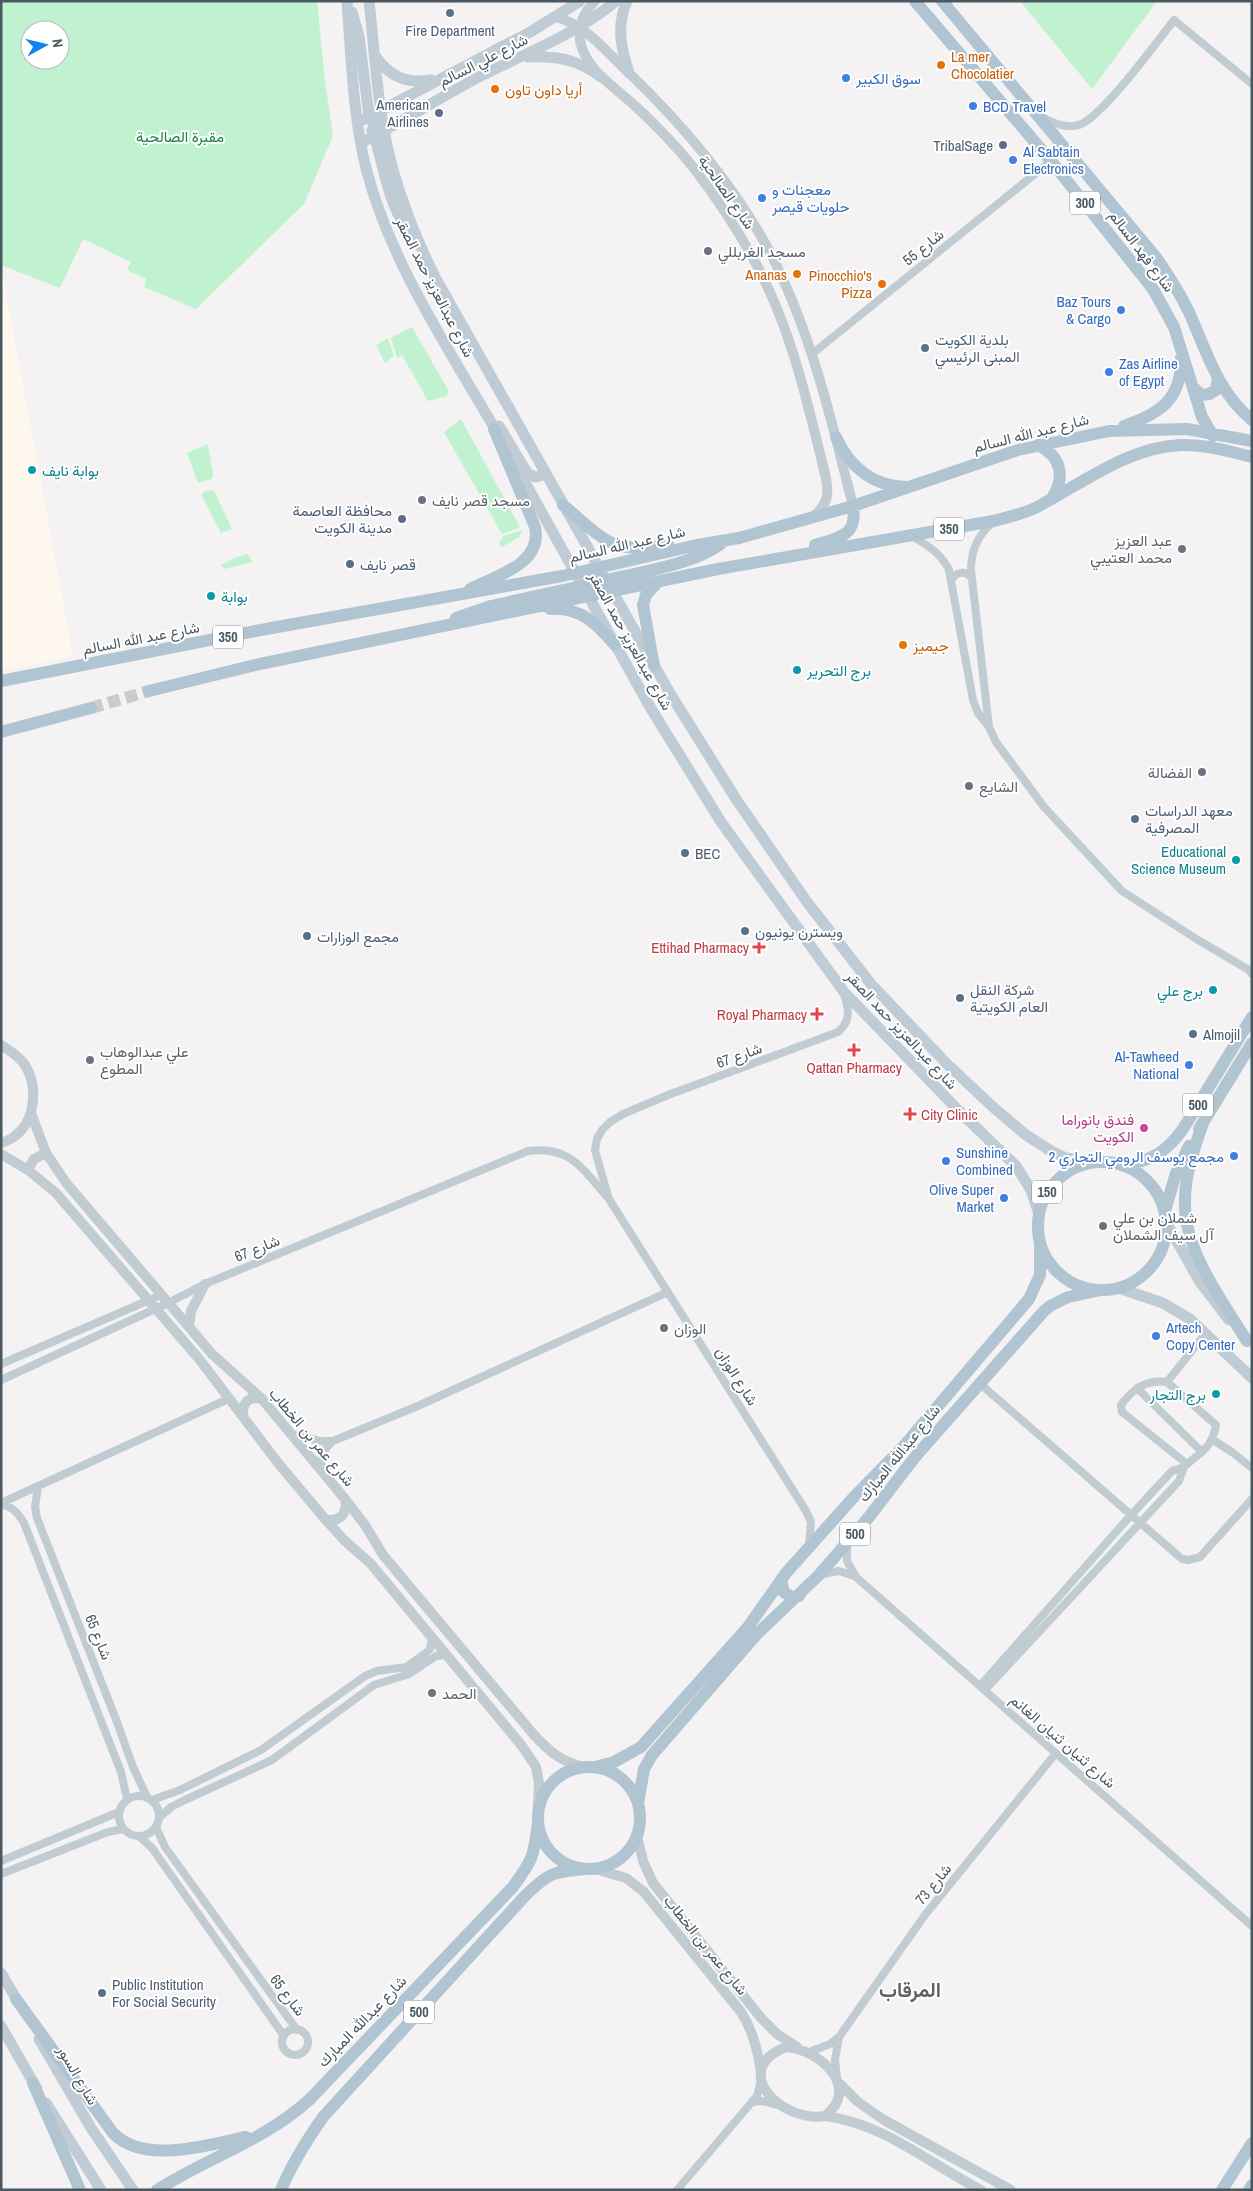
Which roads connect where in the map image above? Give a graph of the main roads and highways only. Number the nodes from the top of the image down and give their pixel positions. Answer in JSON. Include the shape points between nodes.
{"nodes":[{"id":1,"x":347,"y":1,"type":"edge"},
{"id":2,"x":369,"y":1,"type":"edge"},
{"id":3,"x":580,"y":1,"type":"edge"},
{"id":4,"x":616,"y":1,"type":"edge"},
{"id":5,"x":626,"y":1,"type":"edge"},
{"id":6,"x":915,"y":1,"type":"edge"},
{"id":7,"x":942,"y":1,"type":"edge"},
{"id":8,"x":375,"y":56,"type":"junction"},
{"id":9,"x":524,"y":57,"type":"junction"},
{"id":10,"x":472,"y":61,"type":"junction"},
{"id":11,"x":629,"y":73,"type":"road end"},
{"id":12,"x":480,"y":77,"type":"junction"},
{"id":13,"x":601,"y":77,"type":"road end"},
{"id":14,"x":437,"y":79,"type":"junction"},
{"id":15,"x":381,"y":110,"type":"junction"},
{"id":16,"x":363,"y":119,"type":"junction"},
{"id":17,"x":380,"y":133,"type":"junction"},
{"id":18,"x":362,"y":142,"type":"junction"},
{"id":19,"x":1180,"y":344,"type":"junction"},
{"id":20,"x":1218,"y":378,"type":"junction"},
{"id":21,"x":470,"y":387,"type":"junction"},
{"id":22,"x":1193,"y":387,"type":"junction"},
{"id":23,"x":1252,"y":420,"type":"edge"},
{"id":24,"x":494,"y":429,"type":"junction"},
{"id":25,"x":1109,"y":431,"type":"junction"},
{"id":26,"x":1210,"y":432,"type":"junction"},
{"id":27,"x":836,"y":437,"type":"road end"},
{"id":28,"x":1252,"y":442,"type":"edge"},
{"id":29,"x":1038,"y":445,"type":"junction"},
{"id":30,"x":1228,"y":450,"type":"junction"},
{"id":31,"x":1252,"y":456,"type":"edge"},
{"id":32,"x":546,"y":474,"type":"junction"},
{"id":33,"x":911,"y":487,"type":"junction"},
{"id":34,"x":1052,"y":498,"type":"junction"},
{"id":35,"x":564,"y":505,"type":"junction"},
{"id":36,"x":853,"y":506,"type":"junction"},
{"id":37,"x":725,"y":540,"type":"junction"},
{"id":38,"x":697,"y":544,"type":"junction"},
{"id":39,"x":718,"y":568,"type":"junction"},
{"id":40,"x":576,"y":573,"type":"junction"},
{"id":41,"x":605,"y":580,"type":"junction"},
{"id":42,"x":658,"y":582,"type":"junction"},
{"id":43,"x":586,"y":591,"type":"junction"},
{"id":44,"x":456,"y":596,"type":"junction"},
{"id":45,"x":503,"y":614,"type":"junction"},
{"id":46,"x":441,"y":627,"type":"junction"},
{"id":47,"x":615,"y":645,"type":"junction"},
{"id":48,"x":654,"y":666,"type":"junction"},
{"id":49,"x":1,"y":681,"type":"edge"},
{"id":50,"x":149,"y":692,"type":"tunnel mouth"},
{"id":51,"x":91,"y":708,"type":"tunnel mouth"},
{"id":52,"x":1,"y":732,"type":"edge"},
{"id":53,"x":1252,"y":1017,"type":"edge"},
{"id":54,"x":1252,"y":1043,"type":"edge"},
{"id":55,"x":1203,"y":1122,"type":"junction"},
{"id":56,"x":1093,"y":1162,"type":"junction"},
{"id":57,"x":1122,"y":1164,"type":"junction"},
{"id":58,"x":1039,"y":1214,"type":"junction"},
{"id":59,"x":1165,"y":1216,"type":"junction"},
{"id":60,"x":1040,"y":1243,"type":"junction"},
{"id":61,"x":1118,"y":1288,"type":"junction"},
{"id":62,"x":1100,"y":1290,"type":"junction"},
{"id":63,"x":1249,"y":1343,"type":"edge"},
{"id":64,"x":1252,"y":1378,"type":"edge"},
{"id":65,"x":863,"y":1488,"type":"junction"},
{"id":66,"x":880,"y":1503,"type":"junction"},
{"id":67,"x":781,"y":1580,"type":"junction"},
{"id":68,"x":799,"y":1596,"type":"junction"},
{"id":69,"x":589,"y":1767,"type":"junction"},
{"id":70,"x":638,"y":1804,"type":"junction"},
{"id":71,"x":538,"y":1823,"type":"junction"},
{"id":72,"x":590,"y":1869,"type":"junction"},
{"id":73,"x":1,"y":1973,"type":"edge"},
{"id":74,"x":16,"y":1999,"type":"junction"},
{"id":75,"x":1,"y":2026,"type":"edge"},
{"id":76,"x":33,"y":2083,"type":"junction"},
{"id":77,"x":261,"y":2135,"type":"junction"},
{"id":78,"x":1252,"y":2143,"type":"edge"},
{"id":79,"x":1252,"y":2185,"type":"edge"},
{"id":80,"x":80,"y":2190,"type":"edge"},
{"id":81,"x":101,"y":2190,"type":"edge"},
{"id":82,"x":133,"y":2190,"type":"edge"},
{"id":83,"x":157,"y":2190,"type":"edge"},
{"id":84,"x":282,"y":2190,"type":"edge"},
{"id":85,"x":1222,"y":2190,"type":"edge"},
{"id":86,"x":1249,"y":2190,"type":"edge"}],
"edges":[{"from":1,"to":16,"type":"main road","name":"شارع عبدالعزيز حمد الصقر","number":"150"},
{"from":2,"to":8,"type":"main road"},
{"from":3,"to":10,"type":"main road","name":"شارع علي السالم"},
{"from":4,"to":9,"type":"main road","name":"شارع علي السالم","via":[[579,27]]},
{"from":5,"to":11,"type":"main road","via":[[620,36]]},
{"from":6,"to":19,"type":"main road","name":"شارع فهد السالم","number":"300","via":[[1051,161],[1153,289]]},
{"from":7,"to":20,"type":"main road","name":"شارع فهد السالم","number":"300","via":[[1170,277]]},
{"from":8,"to":14,"type":"main road","via":[[389,72],[408,81]]},
{"from":8,"to":15,"type":"main road"},
{"from":9,"to":12,"type":"main road","name":"شارع علي السالم"},
{"from":9,"to":13,"type":"main road","via":[[565,58],[580,63]]},
{"from":10,"to":12,"type":"main road"},
{"from":10,"to":14,"type":"main road","name":"شارع علي السالم"},
{"from":12,"to":17,"type":"main road","name":"شارع علي السالم"},
{"from":14,"to":15,"type":"main road","name":"شارع علي السالم"},
{"from":15,"to":16,"type":"main road","name":"شارع علي السالم"},
{"from":15,"to":17,"type":"main road"},
{"from":16,"to":17,"type":"main road"},
{"from":16,"to":18,"type":"main road","name":"شارع عبدالعزيز حمد الصقر","number":"150"},
{"from":17,"to":18,"type":"main road","name":"شارع علي السالم"},
{"from":17,"to":32,"type":"main road","name":"شارع عبدالعزيز حمد الصقر","number":"150","via":[[390,192],[402,224],[416,238]]},
{"from":18,"to":21,"type":"main road","name":"شارع عبدالعزيز حمد الصقر","number":"150","via":[[371,183],[393,244]]},
{"from":19,"to":22,"type":"main road","name":"شارع فهد السالم","number":"300"},
{"from":19,"to":25,"type":"main road","via":[[1181,370],[1172,398],[1140,420]]},
{"from":20,"to":22,"type":"main road","via":[[1216,390],[1209,394],[1198,393]]},
{"from":20,"to":23,"type":"main road","name":"شارع فهد السالم","number":"300","via":[[1232,401]]},
{"from":21,"to":24,"type":"main road","name":"شارع عبدالعزيز حمد الصقر","number":"150"},
{"from":21,"to":32,"type":"main road","via":[[486,404],[528,474],[536,477]]},
{"from":22,"to":26,"type":"main road","name":"شارع فهد السالم","number":"300"},
{"from":24,"to":40,"type":"main road","name":"شارع عبدالعزيز حمد الصقر","number":"150"},
{"from":24,"to":44,"type":"main road","via":[[535,527],[535,548],[519,564]]},
{"from":25,"to":26,"type":"main road","name":"شارع عبد الله السالم","number":"350","via":[[1172,428]]},
{"from":25,"to":29,"type":"main road","name":"شارع عبد الله السالم","number":"350"},
{"from":26,"to":28,"type":"main road","name":"شارع عبد الله السالم","number":"350"},
{"from":26,"to":30,"type":"main road","name":"شارع فهد السالم","number":"300"},
{"from":27,"to":33,"type":"main road","via":[[845,455],[863,473],[886,484]]},
{"from":29,"to":33,"type":"main road","name":"شارع عبد الله السالم","number":"350"},
{"from":29,"to":34,"type":"main road","via":[[1048,450],[1060,467],[1061,478]]},
{"from":30,"to":31,"type":"main road","name":"شارع عبد الله السالم"},
{"from":30,"to":34,"type":"main road","name":"شارع عبد الله السالم","number":"350","via":[[1179,445],[1135,454]]},
{"from":32,"to":35,"type":"main road","name":"شارع عبدالعزيز حمد الصقر","number":"150"},
{"from":33,"to":36,"type":"main road","name":"شارع عبد الله السالم","number":"350"},
{"from":34,"to":39,"type":"main road","name":"شارع عبد الله السالم","number":"350","via":[[1035,508],[994,522]]},
{"from":35,"to":38,"type":"main road","via":[[618,546]]},
{"from":35,"to":41,"type":"main road","name":"شارع عبدالعزيز حمد الصقر","number":"150"},
{"from":36,"to":37,"type":"main road","name":"شارع عبد الله السالم","number":"350"},
{"from":36,"to":39,"type":"main road","via":[[855,518],[845,535],[799,550]]},
{"from":37,"to":38,"type":"main road","name":"شارع عبد الله السالم","number":"350"},
{"from":37,"to":41,"type":"main road","via":[[693,559]]},
{"from":38,"to":41,"type":"main road","name":"شارع عبد الله السالم","number":"350"},
{"from":39,"to":42,"type":"main road","name":"شارع عبد الله السالم","number":"350"},
{"from":40,"to":41,"type":"main road","name":"شارع عبد الله السالم","number":"350"},
{"from":40,"to":43,"type":"main road","name":"شارع عبدالعزيز حمد الصقر","number":"150"},
{"from":40,"to":44,"type":"main road","name":"شارع عبد الله السالم","number":"350"},
{"from":41,"to":42,"type":"main road","name":"شارع عبد الله السالم","number":"350"},
{"from":41,"to":43,"type":"main road","name":"شارع عبد الله السالم","number":"350"},
{"from":41,"to":43,"type":"main road","via":[[597,580]]},
{"from":41,"to":48,"type":"main road","name":"شارع عبدالعزيز حمد الصقر","number":"150"},
{"from":42,"to":48,"type":"main road","via":[[646,595],[643,604]]},
{"from":43,"to":45,"type":"main road","name":"شارع عبد الله السالم","number":"350"},
{"from":43,"to":46,"type":"main road","via":[[478,609]]},
{"from":43,"to":47,"type":"main road","name":"شارع عبدالعزيز حمد الصقر","number":"150"},
{"from":44,"to":49,"type":"main road","name":"شارع عبد الله السالم","number":"350"},
{"from":45,"to":46,"type":"main road","name":"شارع عبد الله السالم","number":"350"},
{"from":45,"to":47,"type":"main road","via":[[552,609],[573,611],[590,619]]},
{"from":46,"to":50,"type":"main road","name":"شارع عبد الله السالم","number":"350","via":[[254,665]]},
{"from":47,"to":58,"type":"main road","name":"شارع عبدالعزيز حمد الصقر","number":"150","via":[[712,809],[844,992],[1016,1166],[1031,1190]]},
{"from":48,"to":56,"type":"main road","name":"شارع عبدالعزيز حمد الصقر","number":"150","via":[[736,799],[792,882],[871,984],[947,1064],[1026,1135],[1066,1158]]},
{"from":51,"to":52,"type":"main road"},
{"from":53,"to":57,"type":"main road","number":"500","via":[[1172,1143],[1150,1160]]},
{"from":54,"to":55,"type":"main road","number":"500"},
{"from":55,"to":59,"type":"main road","number":"500","via":[[1176,1174]]},
{"from":55,"to":63,"type":"main road","via":[[1187,1178],[1187,1224],[1206,1272]]},
{"from":56,"to":57,"type":"main road","number":"150"},
{"from":56,"to":58,"type":"main road","number":"150","via":[[1068,1171],[1054,1182],[1045,1195]]},
{"from":57,"to":59,"type":"main road","number":"150","via":[[1152,1185],[1162,1202]]},
{"from":58,"to":60,"type":"main road","number":"150"},
{"from":59,"to":61,"type":"main road","number":"150","via":[[1162,1248],[1153,1265],[1140,1278]]},
{"from":59,"to":63,"type":"main road","number":"150","via":[[1200,1282]]},
{"from":60,"to":62,"type":"main road","number":"150","via":[[1048,1260],[1067,1280],[1081,1287]]},
{"from":60,"to":65,"type":"main road","name":"شارع عبدالله المبارك","number":"500","via":[[1040,1275],[1029,1299],[904,1446]]},
{"from":61,"to":62,"type":"main road","number":"150"},
{"from":61,"to":64,"type":"main road","number":"150","via":[[1163,1303],[1190,1319]]},
{"from":62,"to":66,"type":"main road","name":"شارع عبدالله المبارك","number":"500","via":[[1068,1297],[1050,1306],[915,1456]]},
{"from":65,"to":66,"type":"main road","via":[[876,1490]]},
{"from":65,"to":67,"type":"main road","name":"شارع عبدالله المبارك","number":"500"},
{"from":66,"to":68,"type":"main road","name":"شارع عبدالله المبارك","number":"500"},
{"from":67,"to":68,"type":"main road","via":[[784,1592],[791,1597]]},
{"from":67,"to":69,"type":"main road","name":"شارع عبدالله المبارك","number":"500","via":[[748,1627],[641,1747],[614,1762]]},
{"from":68,"to":70,"type":"main road","name":"شارع عبدالله المبارك","number":"500","via":[[756,1635],[652,1755],[644,1769]]},
{"from":69,"to":70,"type":"main road","number":"500","via":[[609,1771],[622,1779]]},
{"from":69,"to":71,"type":"main road","number":"500","via":[[568,1771],[554,1780],[538,1808]]},
{"from":70,"to":72,"type":"main road","number":"500","via":[[640,1821],[630,1848],[604,1867]]},
{"from":71,"to":72,"type":"main road","number":"500","via":[[542,1840],[553,1855],[568,1865]]},
{"from":71,"to":77,"type":"main road","name":"شارع عبدالله المبارك","number":"500","via":[[530,1865],[512,1888],[310,2099],[289,2118]]},
{"from":72,"to":84,"type":"main road","number":"500","via":[[556,1872],[542,1879],[524,1897],[323,2117],[305,2143]]},
{"from":73,"to":74,"type":"main road","name":"شارع السور"},
{"from":74,"to":77,"type":"main road","via":[[113,2133],[129,2146],[145,2150],[172,2149]]},
{"from":74,"to":82,"type":"main road","name":"شارع السور","via":[[91,2128]]},
{"from":75,"to":76,"type":"main road"},
{"from":76,"to":80,"type":"main road"},
{"from":76,"to":81,"type":"main road"},
{"from":77,"to":83,"type":"main road","name":"شارع عبدالله المبارك","number":"500"},
{"from":78,"to":85,"type":"main road"},
{"from":79,"to":86,"type":"main road"}]}
